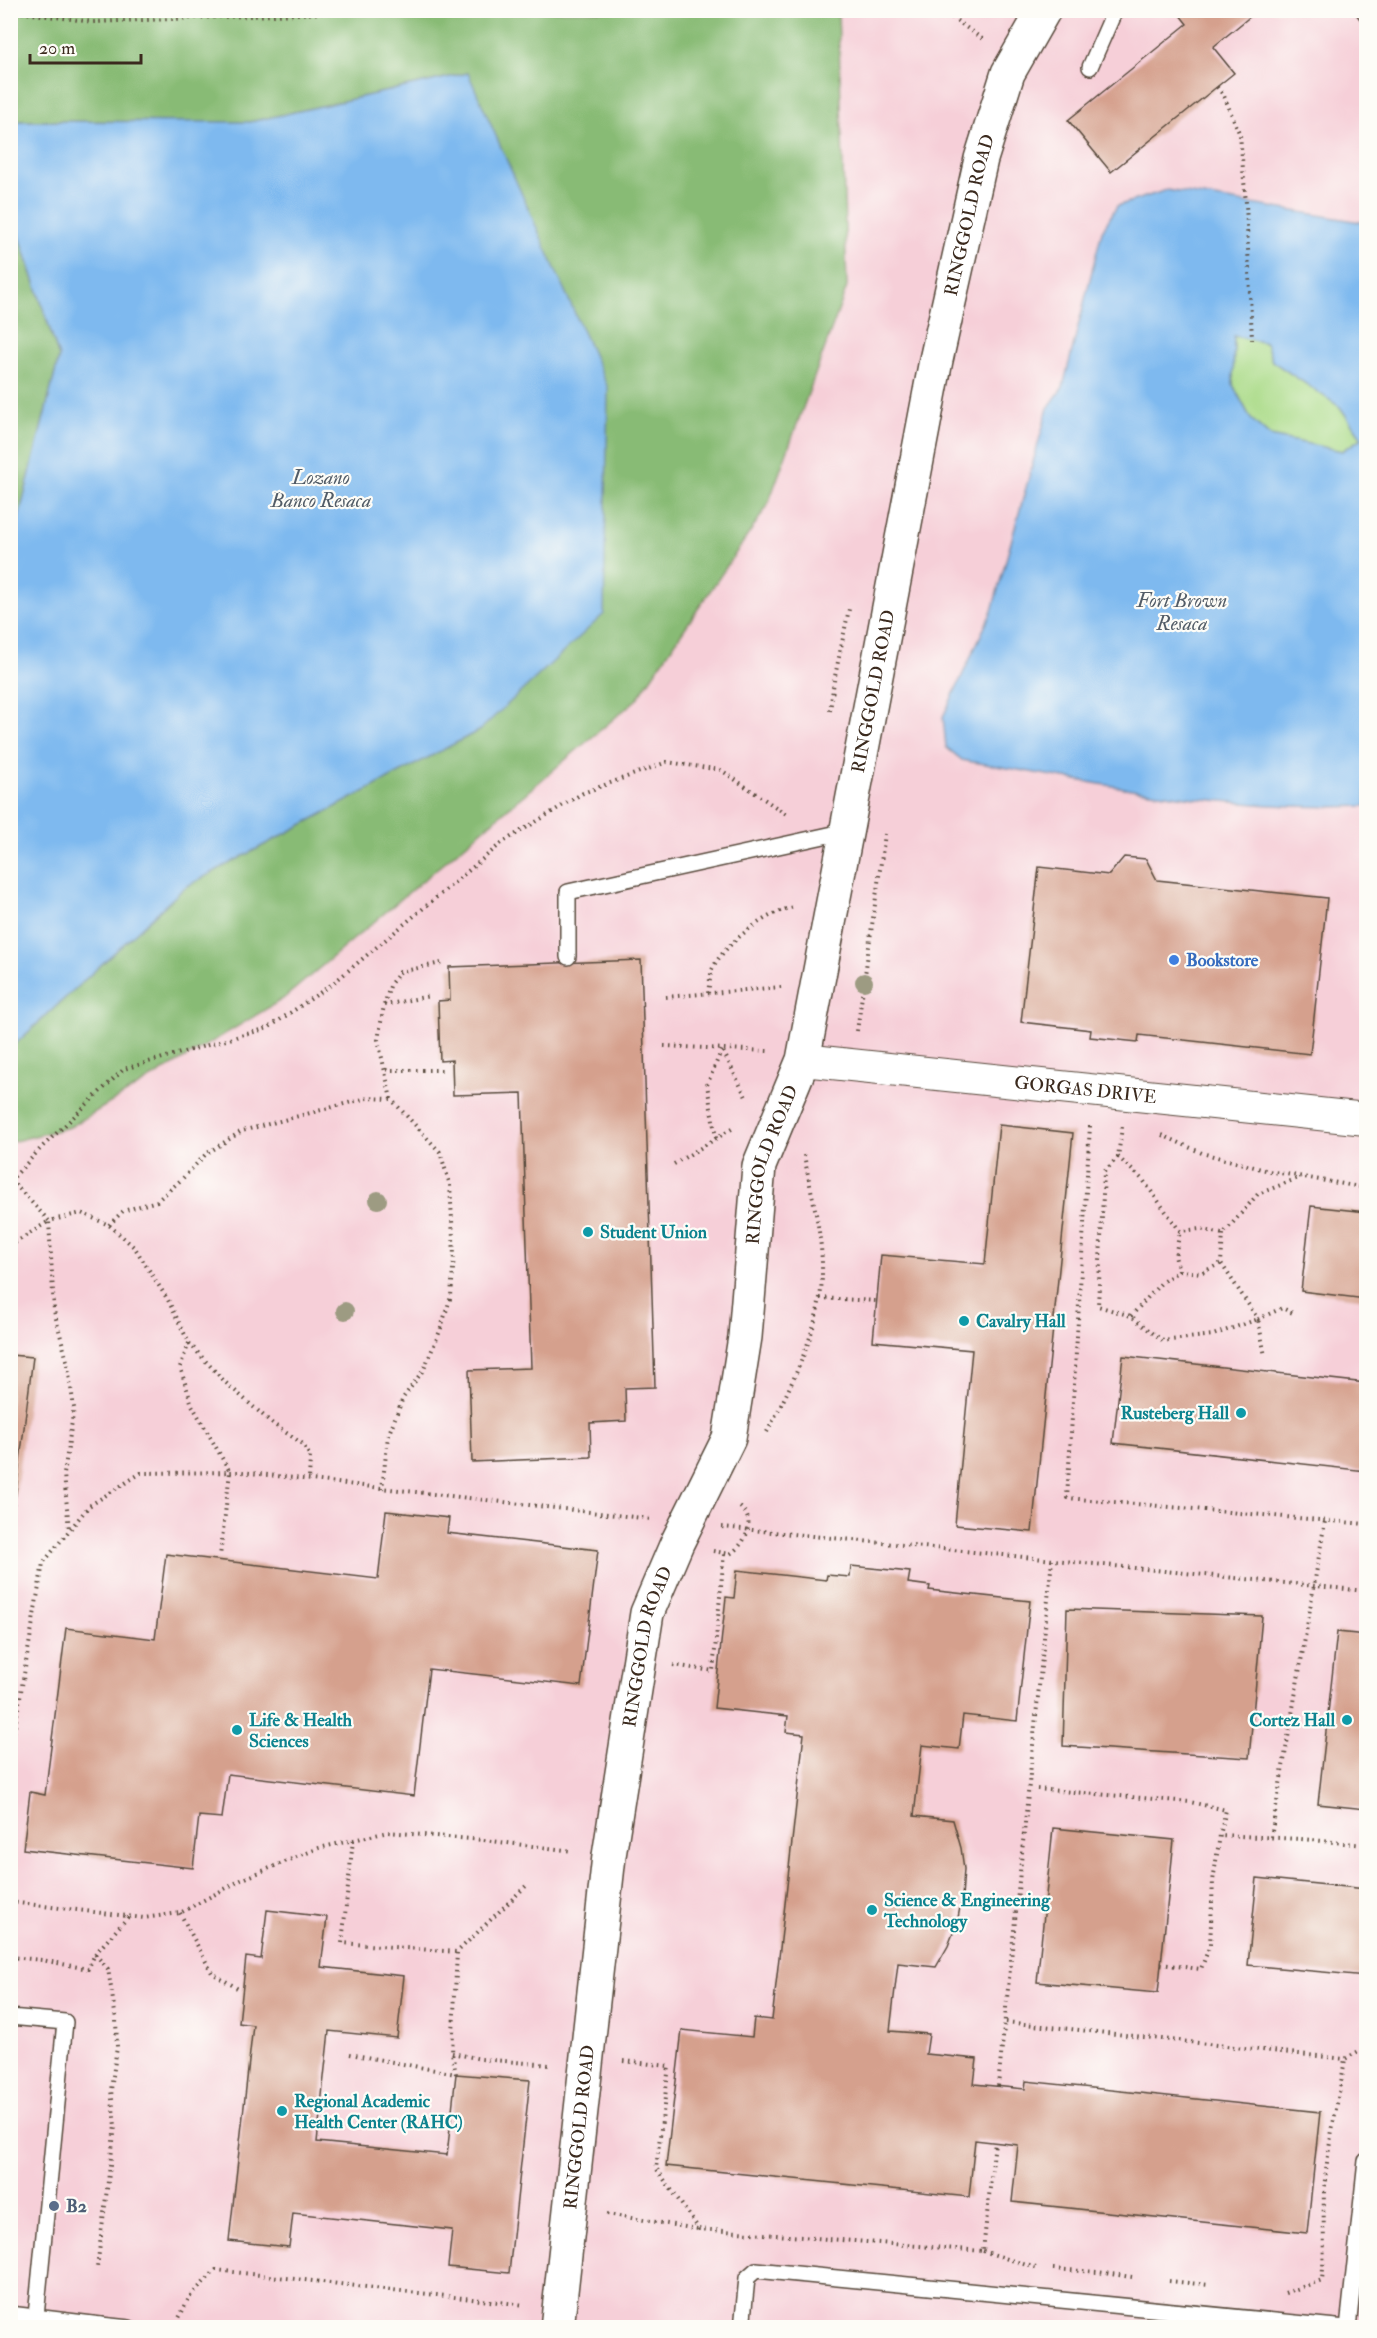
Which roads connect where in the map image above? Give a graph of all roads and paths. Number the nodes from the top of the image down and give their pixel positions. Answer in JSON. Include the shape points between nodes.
{"nodes":[{"id":1,"x":403,"y":10,"type":"edge"},
{"id":2,"x":942,"y":10,"type":"edge"},
{"id":3,"x":1044,"y":10,"type":"edge"},
{"id":4,"x":1115,"y":10,"type":"edge"},
{"id":5,"x":10,"y":11,"type":"edge"},
{"id":6,"x":992,"y":35,"type":"dead end"},
{"id":7,"x":1090,"y":67,"type":"dead end"},
{"id":8,"x":1217,"y":87,"type":"dead end"},
{"id":9,"x":1252,"y":340,"type":"dead end"},
{"id":10,"x":851,"y":602,"type":"dead end"},
{"id":11,"x":830,"y":717,"type":"dead end"},
{"id":12,"x":886,"y":825,"type":"dead end"},
{"id":13,"x":833,"y":833,"type":"junction"},
{"id":14,"x":798,"y":907,"type":"dead end"},
{"id":15,"x":568,"y":957,"type":"dead end"},
{"id":16,"x":441,"y":963,"type":"dead end"},
{"id":17,"x":786,"y":987,"type":"dead end"},
{"id":18,"x":708,"y":993,"type":"junction"},
{"id":19,"x":430,"y":996,"type":"dead end"},
{"id":20,"x":666,"y":997,"type":"dead end"},
{"id":21,"x":384,"y":1005,"type":"junction"},
{"id":22,"x":857,"y":1031,"type":"dead end"},
{"id":23,"x":664,"y":1046,"type":"dead end"},
{"id":24,"x":722,"y":1048,"type":"junction"},
{"id":25,"x":769,"y":1051,"type":"dead end"},
{"id":26,"x":803,"y":1060,"type":"junction"},
{"id":27,"x":386,"y":1070,"type":"junction"},
{"id":28,"x":446,"y":1070,"type":"dead end"},
{"id":29,"x":755,"y":1092,"type":"dead end"},
{"id":30,"x":391,"y":1099,"type":"junction"},
{"id":31,"x":1091,"y":1119,"type":"dead end"},
{"id":32,"x":1366,"y":1119,"type":"edge"},
{"id":33,"x":744,"y":1122,"type":"dead end"},
{"id":34,"x":1116,"y":1124,"type":"dead end"},
{"id":35,"x":1122,"y":1125,"type":"junction"},
{"id":36,"x":1132,"y":1126,"type":"dead end"},
{"id":37,"x":1152,"y":1130,"type":"dead end"},
{"id":38,"x":716,"y":1138,"type":"junction"},
{"id":39,"x":803,"y":1151,"type":"dead end"},
{"id":40,"x":1118,"y":1157,"type":"junction"},
{"id":41,"x":674,"y":1164,"type":"dead end"},
{"id":42,"x":1301,"y":1178,"type":"junction"},
{"id":43,"x":11,"y":1180,"type":"edge"},
{"id":44,"x":1366,"y":1188,"type":"edge"},
{"id":45,"x":49,"y":1221,"type":"junction"},
{"id":46,"x":109,"y":1225,"type":"junction"},
{"id":47,"x":1180,"y":1231,"type":"junction"},
{"id":48,"x":1223,"y":1234,"type":"junction"},
{"id":49,"x":10,"y":1246,"type":"edge"},
{"id":50,"x":1221,"y":1263,"type":"junction"},
{"id":51,"x":1179,"y":1271,"type":"junction"},
{"id":52,"x":820,"y":1298,"type":"junction"},
{"id":53,"x":877,"y":1301,"type":"dead end"},
{"id":54,"x":1295,"y":1314,"type":"dead end"},
{"id":55,"x":1131,"y":1316,"type":"junction"},
{"id":56,"x":1258,"y":1319,"type":"junction"},
{"id":57,"x":189,"y":1343,"type":"junction"},
{"id":58,"x":1265,"y":1356,"type":"dead end"},
{"id":59,"x":767,"y":1433,"type":"dead end"},
{"id":60,"x":230,"y":1472,"type":"junction"},
{"id":61,"x":309,"y":1481,"type":"junction"},
{"id":62,"x":382,"y":1489,"type":"junction"},
{"id":63,"x":731,"y":1501,"type":"dead end"},
{"id":64,"x":722,"y":1518,"type":"dead end"},
{"id":65,"x":1325,"y":1521,"type":"junction"},
{"id":66,"x":1366,"y":1524,"type":"edge"},
{"id":67,"x":652,"y":1526,"type":"dead end"},
{"id":68,"x":749,"y":1530,"type":"junction"},
{"id":69,"x":69,"y":1531,"type":"junction"},
{"id":70,"x":708,"y":1550,"type":"dead end"},
{"id":71,"x":724,"y":1554,"type":"junction"},
{"id":72,"x":220,"y":1556,"type":"dead end"},
{"id":73,"x":1052,"y":1560,"type":"junction"},
{"id":74,"x":1314,"y":1586,"type":"junction"},
{"id":75,"x":1366,"y":1591,"type":"edge"},
{"id":76,"x":669,"y":1665,"type":"dead end"},
{"id":77,"x":10,"y":1756,"type":"edge"},
{"id":78,"x":1037,"y":1789,"type":"dead end"},
{"id":79,"x":1220,"y":1835,"type":"junction"},
{"id":80,"x":1272,"y":1838,"type":"junction"},
{"id":81,"x":353,"y":1840,"type":"junction"},
{"id":82,"x":1366,"y":1845,"type":"edge"},
{"id":83,"x":576,"y":1852,"type":"dead end"},
{"id":84,"x":528,"y":1884,"type":"dead end"},
{"id":85,"x":10,"y":1902,"type":"edge"},
{"id":86,"x":180,"y":1912,"type":"junction"},
{"id":87,"x":129,"y":1916,"type":"junction"},
{"id":88,"x":457,"y":1952,"type":"junction"},
{"id":89,"x":95,"y":1954,"type":"junction"},
{"id":90,"x":10,"y":1957,"type":"edge"},
{"id":91,"x":1161,"y":1964,"type":"dead end"},
{"id":92,"x":237,"y":1988,"type":"dead end"},
{"id":93,"x":10,"y":2017,"type":"edge"},
{"id":94,"x":1006,"y":2022,"type":"junction"},
{"id":95,"x":1366,"y":2047,"type":"edge"},
{"id":96,"x":452,"y":2053,"type":"junction"},
{"id":97,"x":350,"y":2054,"type":"dead end"},
{"id":98,"x":1345,"y":2059,"type":"junction"},
{"id":99,"x":624,"y":2061,"type":"dead end"},
{"id":100,"x":560,"y":2066,"type":"dead end"},
{"id":101,"x":998,"y":2086,"type":"dead end"},
{"id":102,"x":995,"y":2142,"type":"dead end"},
{"id":103,"x":1366,"y":2161,"type":"edge"},
{"id":104,"x":607,"y":2214,"type":"dead end"},
{"id":105,"x":699,"y":2229,"type":"junction"},
{"id":106,"x":983,"y":2251,"type":"junction"},
{"id":107,"x":97,"y":2268,"type":"dead end"},
{"id":108,"x":1139,"y":2278,"type":"dead end"},
{"id":109,"x":1159,"y":2280,"type":"dead end"},
{"id":110,"x":1211,"y":2285,"type":"dead end"},
{"id":111,"x":1276,"y":2292,"type":"dead end"},
{"id":112,"x":532,"y":2306,"type":"dead end"},
{"id":113,"x":10,"y":2313,"type":"edge"},
{"id":114,"x":36,"y":2316,"type":"junction"},
{"id":115,"x":101,"y":2326,"type":"edge"},
{"id":116,"x":129,"y":2328,"type":"edge"},
{"id":117,"x":174,"y":2328,"type":"edge"},
{"id":118,"x":557,"y":2328,"type":"edge"},
{"id":119,"x":742,"y":2328,"type":"edge"},
{"id":120,"x":1347,"y":2328,"type":"edge"}],
"edges":[{"from":1,"to":5,"type":"path","via":[[93,22]]},
{"from":2,"to":6,"type":"path","via":[[988,43]]},
{"from":3,"to":13,"type":"street","name":"RINGGOLD ROAD","via":[[1008,74],[981,159]]},
{"from":4,"to":7,"type":"lane"},
{"from":8,"to":9,"type":"path","via":[[1240,135]]},
{"from":10,"to":11,"type":"path"},
{"from":12,"to":22,"type":"path"},
{"from":13,"to":15,"type":"lane","via":[[568,892]]},
{"from":13,"to":26,"type":"street","name":"RINGGOLD ROAD"},
{"from":13,"to":43,"type":"path","via":[[721,770],[667,762],[583,793],[503,843],[331,985],[268,1028],[124,1069]]},
{"from":14,"to":18,"type":"path","via":[[786,908],[748,929],[726,949],[713,969]]},
{"from":16,"to":21,"type":"path","via":[[400,972],[391,983]]},
{"from":17,"to":18,"type":"path"},
{"from":18,"to":20,"type":"path"},
{"from":19,"to":21,"type":"path"},
{"from":21,"to":27,"type":"path","via":[[378,1040]]},
{"from":23,"to":24,"type":"path"},
{"from":24,"to":25,"type":"path"},
{"from":24,"to":29,"type":"path","via":[[749,1102]]},
{"from":24,"to":38,"type":"path","via":[[707,1085]]},
{"from":26,"to":32,"type":"street","name":"GORGAS DRIVE"},
{"from":26,"to":118,"type":"street","name":"RINGGOLD ROAD","via":[[759,1166],[745,1336],[729,1438],[676,1543],[647,1612],[609,1856]]},
{"from":27,"to":28,"type":"path"},
{"from":27,"to":30,"type":"path"},
{"from":30,"to":46,"type":"path","via":[[367,1098],[242,1131],[206,1154],[157,1201],[123,1211]]},
{"from":30,"to":62,"type":"path","via":[[440,1152],[450,1185],[454,1255],[452,1296],[440,1331],[387,1436]]},
{"from":31,"to":65,"type":"path","via":[[1067,1498]]},
{"from":33,"to":38,"type":"path"},
{"from":34,"to":35,"type":"path"},
{"from":35,"to":36,"type":"path"},
{"from":35,"to":40,"type":"path"},
{"from":37,"to":42,"type":"path","via":[[1202,1153]]},
{"from":38,"to":41,"type":"path"},
{"from":39,"to":52,"type":"path","via":[[822,1251]]},
{"from":40,"to":47,"type":"path","via":[[1143,1180]]},
{"from":40,"to":55,"type":"path","via":[[1104,1172],[1098,1306]]},
{"from":42,"to":44,"type":"path"},
{"from":42,"to":48,"type":"path","via":[[1258,1194]]},
{"from":43,"to":45,"type":"path"},
{"from":45,"to":46,"type":"path","via":[[81,1213]]},
{"from":45,"to":49,"type":"path"},
{"from":45,"to":69,"type":"path","via":[[54,1311],[74,1408],[63,1474]]},
{"from":46,"to":57,"type":"path","via":[[135,1248]]},
{"from":47,"to":48,"type":"path","via":[[1200,1229]]},
{"from":47,"to":51,"type":"path","via":[[1175,1256]]},
{"from":48,"to":50,"type":"path"},
{"from":50,"to":51,"type":"path","via":[[1201,1273]]},
{"from":50,"to":56,"type":"path"},
{"from":51,"to":55,"type":"path","via":[[1162,1282]]},
{"from":52,"to":53,"type":"path"},
{"from":52,"to":59,"type":"path","via":[[806,1346]]},
{"from":54,"to":56,"type":"path","via":[[1282,1308]]},
{"from":55,"to":56,"type":"path","via":[[1162,1341],[1213,1335]]},
{"from":56,"to":58,"type":"path"},
{"from":57,"to":60,"type":"path","via":[[180,1367],[192,1406]]},
{"from":57,"to":61,"type":"path","via":[[225,1382],[273,1424],[303,1444],[310,1456]]},
{"from":60,"to":61,"type":"path"},
{"from":60,"to":69,"type":"path","via":[[141,1473],[89,1506]]},
{"from":60,"to":72,"type":"path"},
{"from":61,"to":62,"type":"path"},
{"from":62,"to":67,"type":"path","via":[[654,1520]]},
{"from":63,"to":68,"type":"path","via":[[747,1516]]},
{"from":64,"to":68,"type":"path","via":[[717,1527]]},
{"from":65,"to":66,"type":"path"},
{"from":65,"to":74,"type":"path"},
{"from":68,"to":71,"type":"path","via":[[741,1547]]},
{"from":68,"to":73,"type":"path"},
{"from":69,"to":77,"type":"path","via":[[43,1563]]},
{"from":70,"to":71,"type":"path"},
{"from":71,"to":76,"type":"path","via":[[713,1671]]},
{"from":73,"to":74,"type":"path"},
{"from":73,"to":94,"type":"path"},
{"from":74,"to":75,"type":"path"},
{"from":74,"to":80,"type":"path"},
{"from":78,"to":79,"type":"path","via":[[1190,1802],[1226,1810]]},
{"from":79,"to":80,"type":"path"},
{"from":79,"to":91,"type":"path","via":[[1210,1945],[1201,1969]]},
{"from":80,"to":82,"type":"path"},
{"from":81,"to":83,"type":"path","via":[[388,1832]]},
{"from":81,"to":86,"type":"path","via":[[320,1848],[243,1879]]},
{"from":81,"to":88,"type":"path","via":[[342,1943]]},
{"from":84,"to":88,"type":"path"},
{"from":85,"to":87,"type":"path"},
{"from":86,"to":87,"type":"path","via":[[144,1918]]},
{"from":86,"to":92,"type":"path","via":[[212,1973]]},
{"from":87,"to":89,"type":"path"},
{"from":88,"to":96,"type":"path"},
{"from":89,"to":90,"type":"path","via":[[88,1969]]},
{"from":89,"to":107,"type":"path","via":[[108,1969],[117,2047],[111,2090],[115,2126]]},
{"from":93,"to":114,"type":"lane","via":[[65,2022]]},
{"from":94,"to":98,"type":"path"},
{"from":94,"to":101,"type":"path"},
{"from":95,"to":98,"type":"path"},
{"from":96,"to":97,"type":"path","via":[[456,2074]]},
{"from":96,"to":100,"type":"path"},
{"from":98,"to":111,"type":"path","via":[[1324,2192],[1322,2280],[1287,2294]]},
{"from":99,"to":105,"type":"path","via":[[669,2066],[656,2168]]},
{"from":102,"to":106,"type":"path"},
{"from":103,"to":120,"type":"lane"},
{"from":104,"to":105,"type":"path"},
{"from":105,"to":106,"type":"path"},
{"from":106,"to":108,"type":"path","via":[[1038,2269]]},
{"from":109,"to":110,"type":"path"},
{"from":112,"to":117,"type":"path","via":[[216,2270],[190,2296]]},
{"from":113,"to":114,"type":"lane"},
{"from":114,"to":115,"type":"lane"},
{"from":115,"to":116,"type":"lane"},
{"from":119,"to":120,"type":"lane","via":[[747,2278],[756,2270]]}]}
